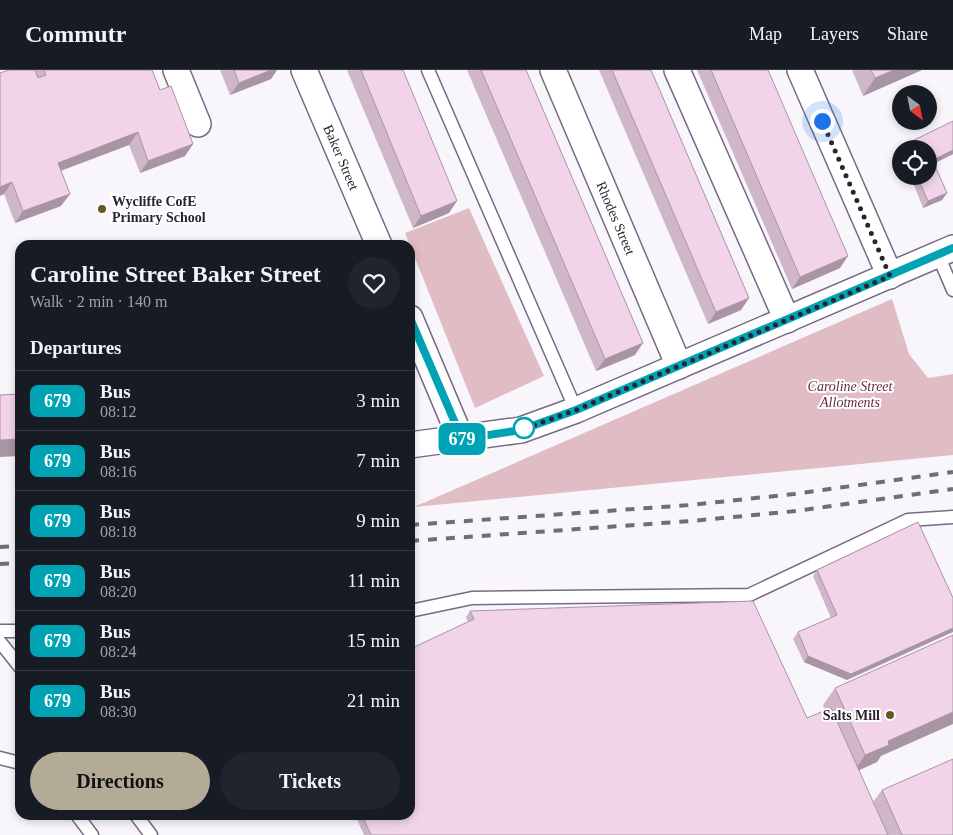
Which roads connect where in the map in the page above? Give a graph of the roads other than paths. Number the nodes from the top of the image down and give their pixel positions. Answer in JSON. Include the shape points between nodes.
{"nodes":[{"id":1,"x":176,"y":70,"type":"edge"},
{"id":2,"x":304,"y":70,"type":"edge"},
{"id":3,"x":428,"y":70,"type":"edge"},
{"id":4,"x":553,"y":70,"type":"edge"},
{"id":5,"x":677,"y":70,"type":"edge"},
{"id":6,"x":800,"y":70,"type":"edge"},
{"id":7,"x":198,"y":124,"type":"dead end"},
{"id":8,"x":377,"y":240,"type":"edge"},
{"id":9,"x":945,"y":252,"type":"edge"},
{"id":10,"x":890,"y":276,"type":"junction"},
{"id":11,"x":953,"y":290,"type":"edge"},
{"id":12,"x":786,"y":320,"type":"junction"},
{"id":13,"x":415,"y":330,"type":"edge"},
{"id":14,"x":679,"y":366,"type":"junction"},
{"id":15,"x":576,"y":410,"type":"junction"},
{"id":16,"x":462,"y":439,"type":"junction"},
{"id":17,"x":415,"y":444,"type":"edge"},
{"id":18,"x":953,"y":517,"type":"edge"},
{"id":19,"x":415,"y":610,"type":"edge"},
{"id":20,"x":0,"y":631,"type":"edge"},
{"id":21,"x":15,"y":631,"type":"edge"},
{"id":22,"x":0,"y":642,"type":"edge"},
{"id":23,"x":15,"y":661,"type":"edge"},
{"id":24,"x":0,"y":758,"type":"edge"},
{"id":25,"x":15,"y":762,"type":"edge"},
{"id":26,"x":80,"y":820,"type":"edge"},
{"id":27,"x":140,"y":820,"type":"edge"},
{"id":28,"x":92,"y":835,"type":"edge"},
{"id":29,"x":151,"y":835,"type":"edge"}],
"edges":[{"from":1,"to":7,"type":"street"},
{"from":2,"to":8,"type":"street","name":"Baker Street"},
{"from":3,"to":15,"type":"lane"},
{"from":4,"to":14,"type":"street","name":"Rhodes Street"},
{"from":5,"to":12,"type":"street"},
{"from":6,"to":10,"type":"street"},
{"from":9,"to":10,"type":"street"},
{"from":9,"to":11,"type":"lane"},
{"from":10,"to":12,"type":"street"},
{"from":12,"to":14,"type":"street"},
{"from":13,"to":16,"type":"street"},
{"from":14,"to":15,"type":"street"},
{"from":15,"to":16,"type":"street","via":[[521,430]]},
{"from":16,"to":17,"type":"street"},
{"from":18,"to":19,"type":"lane","via":[[908,520],[749,594],[472,598]]},
{"from":20,"to":21,"type":"lane"},
{"from":22,"to":23,"type":"lane"},
{"from":24,"to":25,"type":"lane"},
{"from":26,"to":28,"type":"lane"},
{"from":27,"to":29,"type":"lane"}]}
